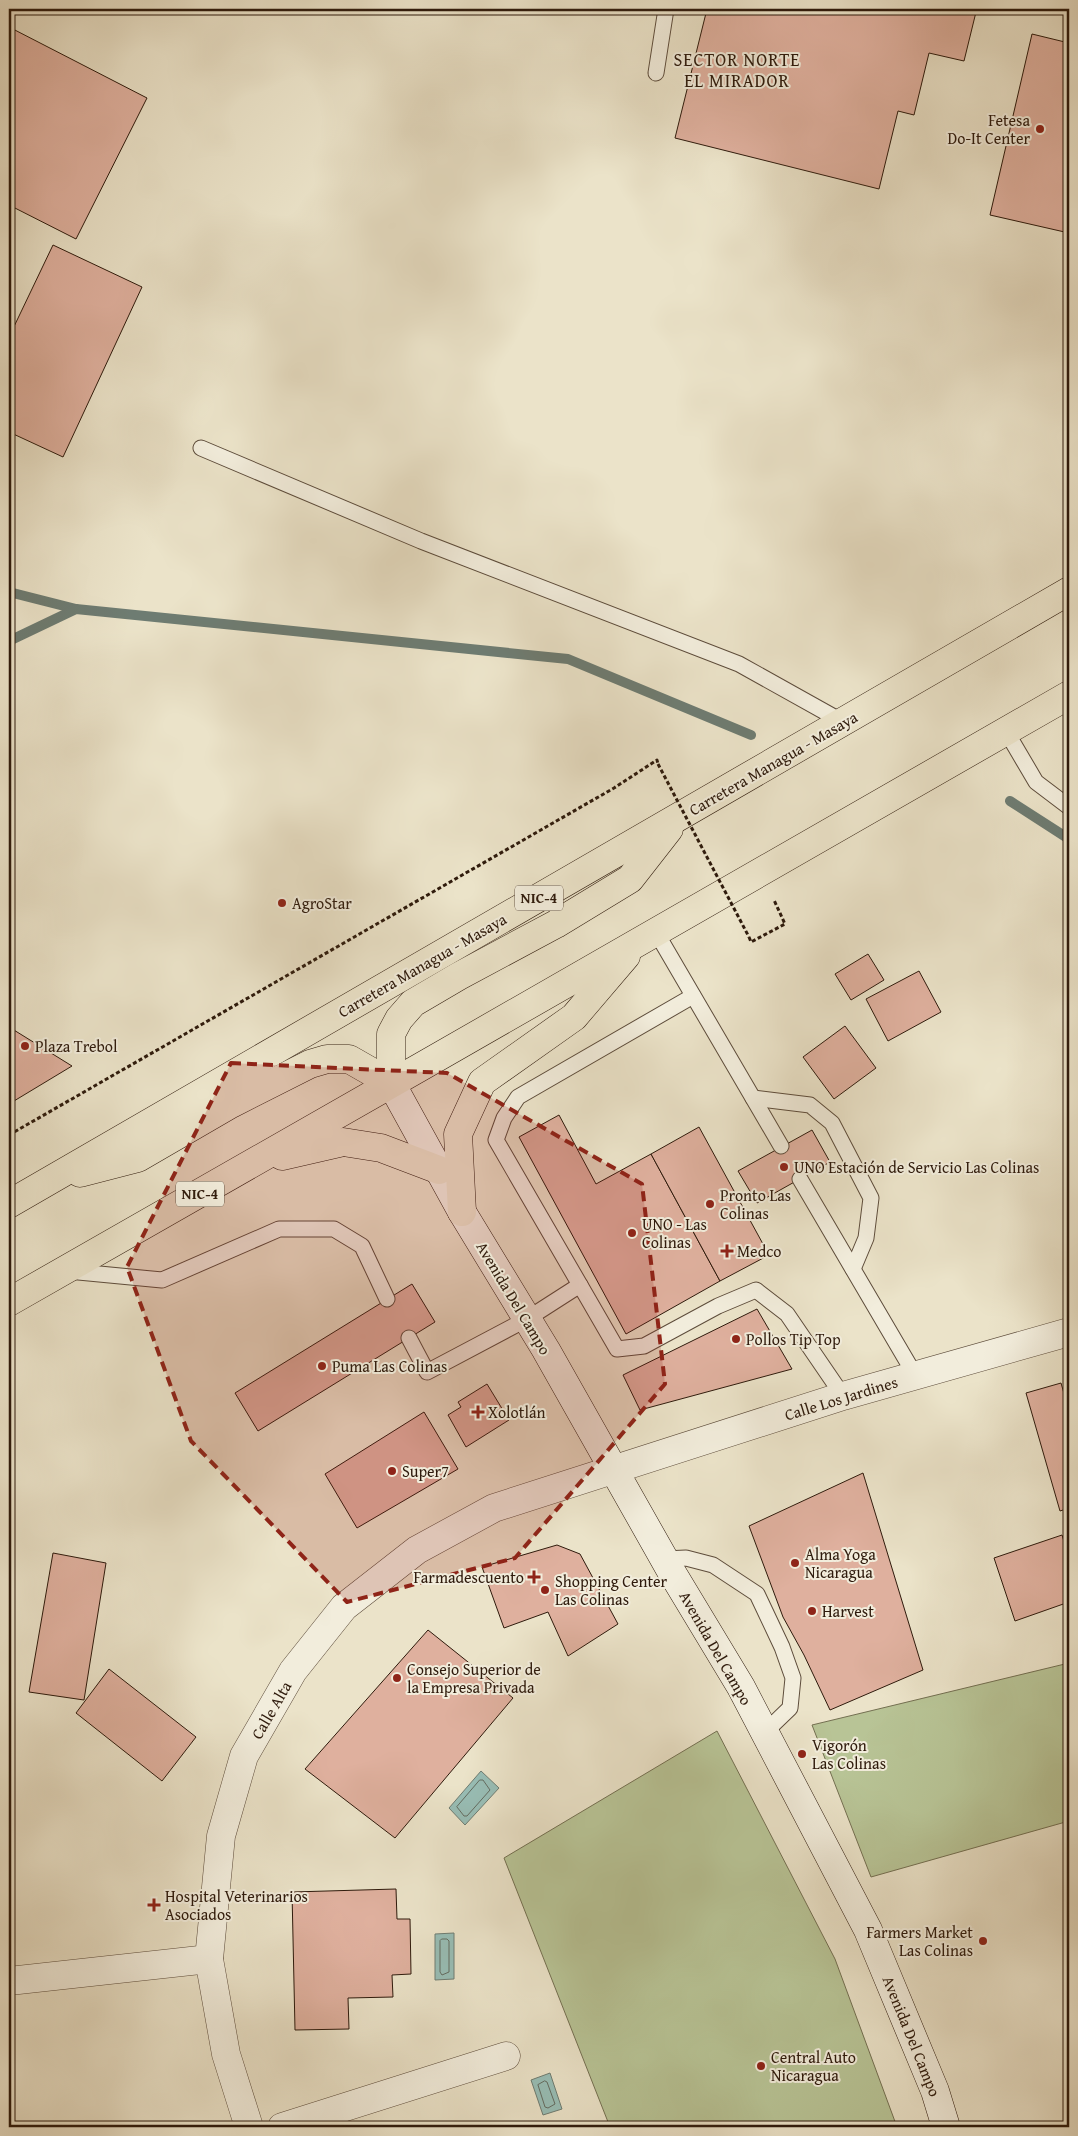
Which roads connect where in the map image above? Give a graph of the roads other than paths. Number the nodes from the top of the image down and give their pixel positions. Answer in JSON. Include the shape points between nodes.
{"nodes":[{"id":1,"x":666,"y":9,"type":"edge"},
{"id":2,"x":656,"y":73,"type":"dead end"},
{"id":3,"x":202,"y":448,"type":"dead end"},
{"id":4,"x":1069,"y":591,"type":"edge"},
{"id":5,"x":1069,"y":695,"type":"edge"},
{"id":6,"x":843,"y":722,"type":"junction"},
{"id":7,"x":1006,"y":731,"type":"junction"},
{"id":8,"x":1069,"y":807,"type":"edge"},
{"id":9,"x":678,"y":818,"type":"junction"},
{"id":10,"x":647,"y":937,"type":"junction"},
{"id":11,"x":693,"y":996,"type":"junction"},
{"id":12,"x":391,"y":1083,"type":"junction"},
{"id":13,"x":752,"y":1098,"type":"junction"},
{"id":14,"x":781,"y":1146,"type":"dead end"},
{"id":15,"x":256,"y":1162,"type":"junction"},
{"id":16,"x":439,"y":1170,"type":"junction"},
{"id":17,"x":800,"y":1179,"type":"dead end"},
{"id":18,"x":45,"y":1183,"type":"junction"},
{"id":19,"x":9,"y":1204,"type":"edge"},
{"id":20,"x":462,"y":1212,"type":"junction"},
{"id":21,"x":64,"y":1270,"type":"junction"},
{"id":22,"x":853,"y":1270,"type":"junction"},
{"id":23,"x":580,"y":1285,"type":"junction"},
{"id":24,"x":387,"y":1299,"type":"dead end"},
{"id":25,"x":9,"y":1302,"type":"edge"},
{"id":26,"x":527,"y":1319,"type":"junction"},
{"id":27,"x":1069,"y":1332,"type":"edge"},
{"id":28,"x":409,"y":1338,"type":"dead end"},
{"id":29,"x":915,"y":1375,"type":"junction"},
{"id":30,"x":843,"y":1396,"type":"junction"},
{"id":31,"x":615,"y":1470,"type":"junction"},
{"id":32,"x":664,"y":1559,"type":"junction"},
{"id":33,"x":764,"y":1733,"type":"junction"},
{"id":34,"x":209,"y":1959,"type":"junction"},
{"id":35,"x":9,"y":1981,"type":"edge"},
{"id":36,"x":506,"y":2056,"type":"dead end"},
{"id":37,"x":249,"y":2127,"type":"edge"},
{"id":38,"x":282,"y":2127,"type":"edge"},
{"id":39,"x":946,"y":2127,"type":"edge"}],
"edges":[{"from":1,"to":2,"type":"lane"},
{"from":3,"to":6,"type":"lane","via":[[421,541],[739,664]]},
{"from":4,"to":6,"type":"highway","name":"Carretera Managua - Masaya","number":"NIC-4"},
{"from":5,"to":7,"type":"highway","number":"NIC-4"},
{"from":6,"to":9,"type":"highway","name":"Carretera Managua - Masaya","number":"NIC-4"},
{"from":7,"to":8,"type":"lane","via":[[1036,782]]},
{"from":7,"to":10,"type":"highway","number":"NIC-4"},
{"from":9,"to":12,"type":"highway","via":[[630,879],[413,1003],[391,1034]]},
{"from":9,"to":18,"type":"highway","name":"Carretera Managua - Masaya","number":"NIC-4"},
{"from":10,"to":11,"type":"lane"},
{"from":10,"to":12,"type":"highway","number":"NIC-4"},
{"from":10,"to":20,"type":"highway","via":[[574,1017],[482,1082],[458,1134]]},
{"from":11,"to":13,"type":"lane"},
{"from":11,"to":23,"type":"lane","via":[[518,1097],[504,1118],[496,1140]]},
{"from":12,"to":15,"type":"highway","number":"NIC-4"},
{"from":12,"to":16,"type":"street","name":"Avenida Del Campo"},
{"from":12,"to":18,"type":"highway","via":[[349,1059],[327,1059],[310,1064],[231,1104],[138,1158]]},
{"from":13,"to":14,"type":"lane"},
{"from":13,"to":22,"type":"lane","via":[[810,1106],[832,1123],[870,1198],[866,1238]]},
{"from":15,"to":16,"type":"highway","via":[[343,1142],[381,1148]]},
{"from":15,"to":21,"type":"highway","number":"NIC-4"},
{"from":16,"to":20,"type":"street","name":"Avenida Del Campo"},
{"from":17,"to":22,"type":"lane"},
{"from":18,"to":19,"type":"highway","name":"Carretera Managua - Masaya","number":"NIC-4"},
{"from":20,"to":26,"type":"street","name":"Avenida Del Campo"},
{"from":21,"to":24,"type":"lane","via":[[162,1280],[278,1229],[334,1229],[362,1246]]},
{"from":21,"to":25,"type":"highway","number":"NIC-4"},
{"from":22,"to":29,"type":"lane"},
{"from":23,"to":26,"type":"lane"},
{"from":23,"to":30,"type":"lane","via":[[617,1349],[644,1346],[718,1306],[756,1290],[787,1314]]},
{"from":26,"to":28,"type":"lane","via":[[428,1372]]},
{"from":26,"to":31,"type":"street","name":"Avenida Del Campo"},
{"from":27,"to":29,"type":"street","name":"Calle Los Jardines"},
{"from":29,"to":30,"type":"street","name":"Calle Los Jardines"},
{"from":30,"to":31,"type":"street","name":"Calle Los Jardines"},
{"from":31,"to":32,"type":"street","name":"Avenida Del Campo"},
{"from":31,"to":34,"type":"street","name":"Calle Alta","via":[[494,1508],[417,1550],[344,1607],[293,1671],[244,1756],[221,1836]]},
{"from":32,"to":33,"type":"street","name":"Avenida Del Campo","via":[[741,1687]]},
{"from":32,"to":33,"type":"lane","via":[[686,1558],[713,1565],[757,1594],[793,1678],[790,1708]]},
{"from":33,"to":39,"type":"street","name":"Avenida Del Campo","via":[[868,1930],[935,2091]]},
{"from":34,"to":35,"type":"street"},
{"from":34,"to":37,"type":"street","name":"Calle Alta","via":[[226,2054]]},
{"from":36,"to":38,"type":"street"}]}
